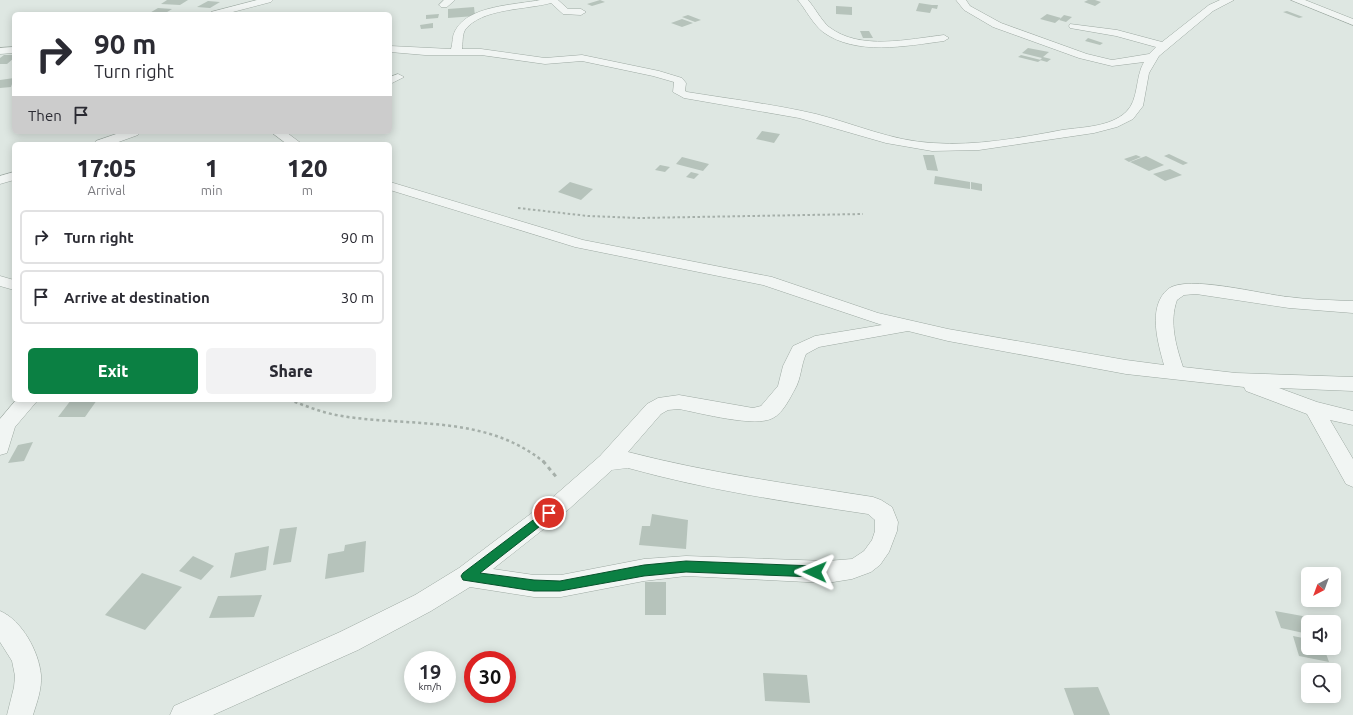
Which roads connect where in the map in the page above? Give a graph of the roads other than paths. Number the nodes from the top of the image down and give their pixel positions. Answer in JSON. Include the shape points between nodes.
{"nodes":[{"id":1,"x":268,"y":0,"type":"edge"},
{"id":2,"x":552,"y":0,"type":"edge"},
{"id":3,"x":803,"y":0,"type":"edge"},
{"id":4,"x":961,"y":0,"type":"edge"},
{"id":5,"x":1228,"y":0,"type":"edge"},
{"id":6,"x":1296,"y":0,"type":"edge"},
{"id":7,"x":222,"y":12,"type":"edge"},
{"id":8,"x":581,"y":12,"type":"dead end"},
{"id":9,"x":1353,"y":22,"type":"edge"},
{"id":10,"x":1074,"y":26,"type":"dead end"},
{"id":11,"x":944,"y":38,"type":"dead end"},
{"id":12,"x":1163,"y":46,"type":"junction"},
{"id":13,"x":392,"y":49,"type":"edge"},
{"id":14,"x":12,"y":50,"type":"edge"},
{"id":15,"x":0,"y":51,"type":"edge"},
{"id":16,"x":455,"y":52,"type":"junction"},
{"id":17,"x":1154,"y":57,"type":"junction"},
{"id":18,"x":128,"y":134,"type":"edge"},
{"id":19,"x":285,"y":134,"type":"edge"},
{"id":20,"x":106,"y":142,"type":"edge"},
{"id":21,"x":294,"y":142,"type":"edge"},
{"id":22,"x":12,"y":177,"type":"edge"},
{"id":23,"x":0,"y":180,"type":"edge"},
{"id":24,"x":392,"y":187,"type":"edge"},
{"id":25,"x":0,"y":281,"type":"edge"},
{"id":26,"x":12,"y":284,"type":"edge"},
{"id":27,"x":1353,"y":306,"type":"edge"},
{"id":28,"x":910,"y":326,"type":"junction"},
{"id":29,"x":1176,"y":373,"type":"junction"},
{"id":30,"x":1236,"y":380,"type":"junction"},
{"id":31,"x":1353,"y":384,"type":"edge"},
{"id":32,"x":26,"y":402,"type":"edge"},
{"id":33,"x":1314,"y":409,"type":"junction"},
{"id":34,"x":1353,"y":418,"type":"edge"},
{"id":35,"x":0,"y":446,"type":"edge"},
{"id":36,"x":607,"y":462,"type":"junction"},
{"id":37,"x":1353,"y":478,"type":"edge"},
{"id":38,"x":467,"y":576,"type":"junction"},
{"id":39,"x":0,"y":623,"type":"edge"},
{"id":40,"x":20,"y":715,"type":"edge"},
{"id":41,"x":183,"y":715,"type":"edge"}],
"edges":[{"from":1,"to":7,"type":"street"},
{"from":2,"to":8,"type":"street","via":[[566,12]]},
{"from":2,"to":16,"type":"street","via":[[487,12],[462,28]]},
{"from":3,"to":11,"type":"street","via":[[826,29],[853,41],[896,42]]},
{"from":4,"to":17,"type":"street","via":[[967,8],[997,25],[1083,56],[1112,63]]},
{"from":5,"to":12,"type":"street","via":[[1204,12]]},
{"from":6,"to":9,"type":"street"},
{"from":10,"to":12,"type":"street","via":[[1117,33]]},
{"from":12,"to":17,"type":"street"},
{"from":13,"to":16,"type":"street"},
{"from":14,"to":15,"type":"street"},
{"from":16,"to":17,"type":"street","via":[[481,52],[545,61],[582,58],[621,65],[678,80],[679,92],[684,95],[796,113],[892,141],[933,147],[969,147],[1015,142],[1111,124],[1128,116],[1137,106],[1145,69]]},
{"from":18,"to":20,"type":"street"},
{"from":19,"to":21,"type":"street"},
{"from":22,"to":23,"type":"street"},
{"from":24,"to":28,"type":"street","via":[[544,235],[766,281],[875,318]]},
{"from":25,"to":26,"type":"street"},
{"from":27,"to":29,"type":"street","via":[[1288,303],[1206,291],[1180,290],[1167,302],[1165,314],[1170,357]]},
{"from":28,"to":29,"type":"street","via":[[1087,360]]},
{"from":28,"to":36,"type":"street","via":[[821,341],[799,350],[787,387],[767,412],[753,415],[679,402],[665,403],[654,409]]},
{"from":29,"to":30,"type":"street"},
{"from":30,"to":31,"type":"street"},
{"from":30,"to":33,"type":"street"},
{"from":32,"to":35,"type":"street","via":[[3,430]]},
{"from":33,"to":34,"type":"street"},
{"from":33,"to":37,"type":"street"},
{"from":36,"to":38,"type":"street","via":[[561,503]]},
{"from":36,"to":38,"type":"street","via":[[628,460],[669,471],[757,488],[872,506],[884,514],[887,522],[886,531],[881,545],[872,558],[863,565],[838,571],[686,566],[644,570],[560,586],[534,586]]},
{"from":38,"to":41,"type":"street","via":[[424,603],[349,641]]},
{"from":39,"to":40,"type":"street","via":[[21,649],[28,667],[28,687]]}]}
